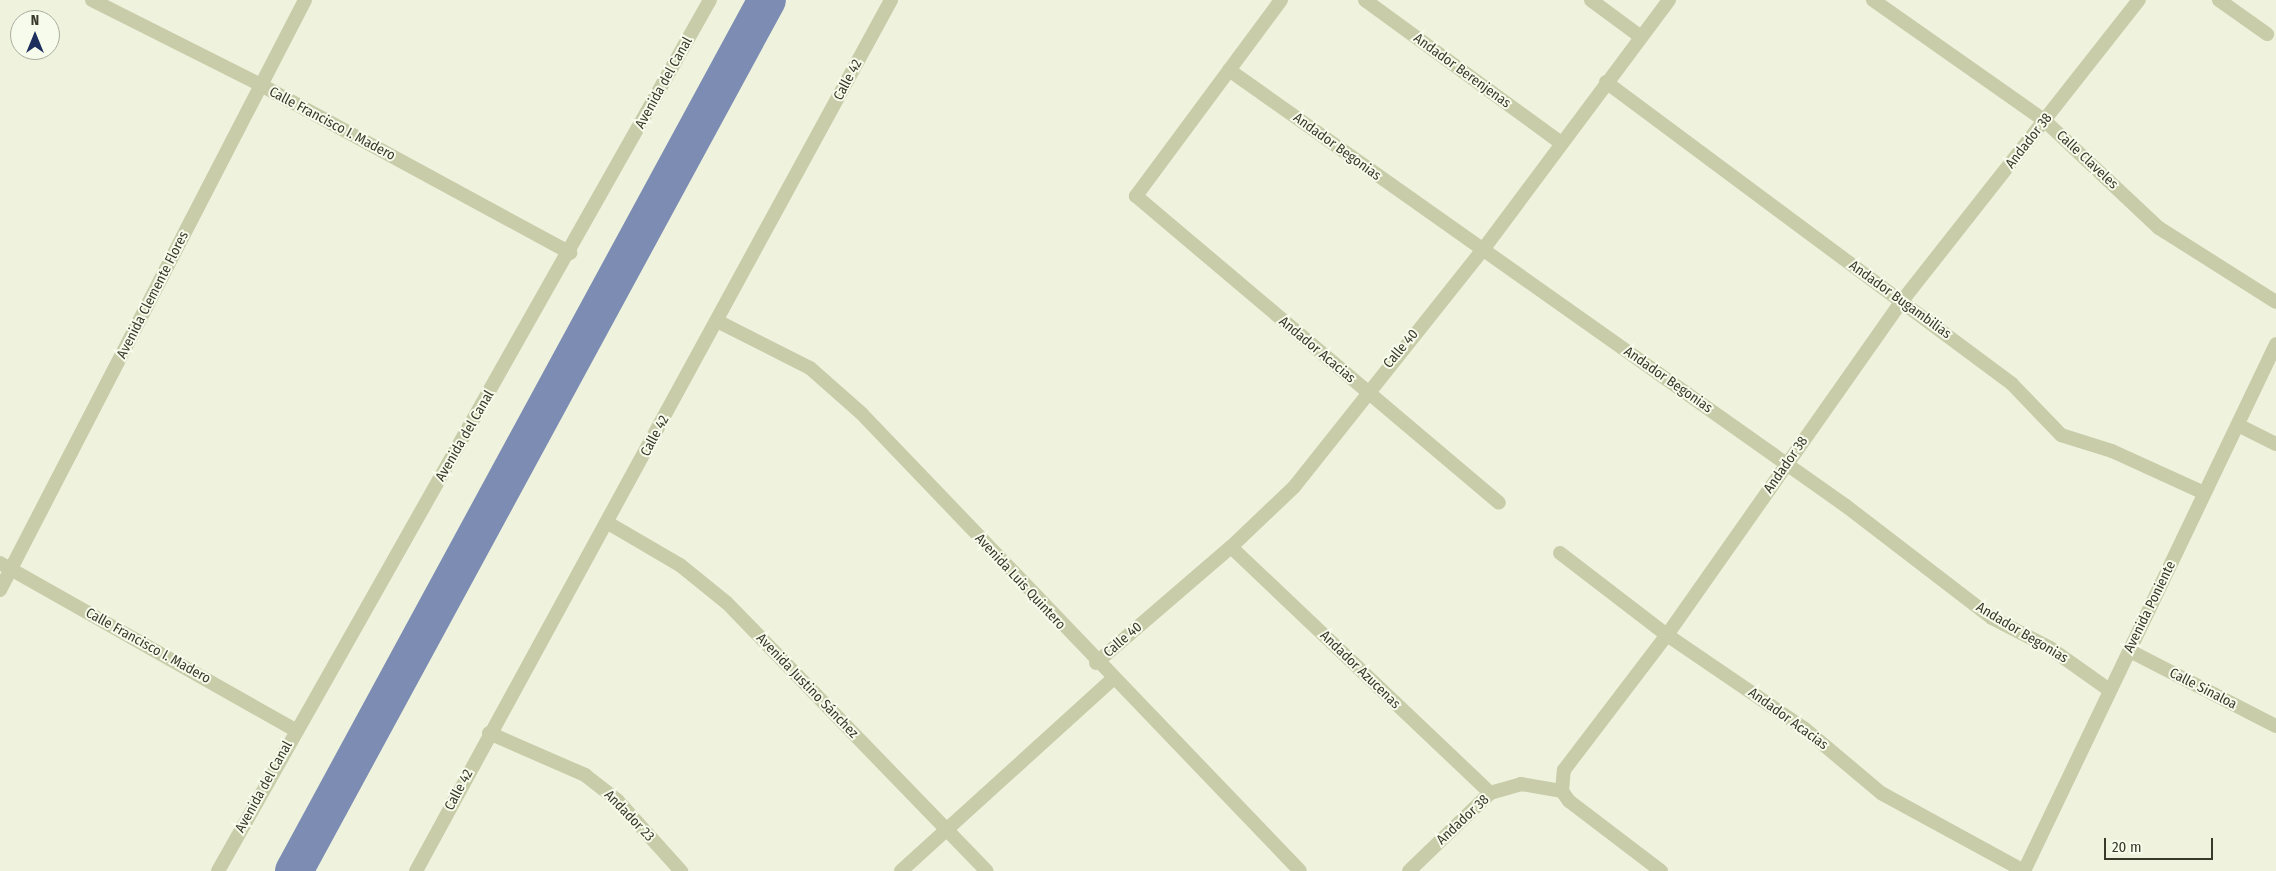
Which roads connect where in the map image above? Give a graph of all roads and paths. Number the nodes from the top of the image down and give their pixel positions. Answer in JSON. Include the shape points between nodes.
{"nodes":[{"id":1,"x":92,"y":0,"type":"edge"},
{"id":2,"x":305,"y":0,"type":"edge"},
{"id":3,"x":710,"y":0,"type":"edge"},
{"id":4,"x":891,"y":0,"type":"edge"},
{"id":5,"x":1281,"y":0,"type":"edge"},
{"id":6,"x":1365,"y":0,"type":"edge"},
{"id":7,"x":1591,"y":0,"type":"edge"},
{"id":8,"x":1669,"y":0,"type":"edge"},
{"id":9,"x":1873,"y":0,"type":"edge"},
{"id":10,"x":2139,"y":0,"type":"edge"},
{"id":11,"x":2219,"y":0,"type":"edge"},
{"id":12,"x":2267,"y":34,"type":"dead end"},
{"id":13,"x":1641,"y":37,"type":"junction"},
{"id":14,"x":1229,"y":70,"type":"junction"},
{"id":15,"x":1606,"y":82,"type":"junction"},
{"id":16,"x":261,"y":85,"type":"junction"},
{"id":17,"x":2045,"y":121,"type":"junction"},
{"id":18,"x":1560,"y":142,"type":"junction"},
{"id":19,"x":1482,"y":251,"type":"junction"},
{"id":20,"x":570,"y":253,"type":"junction"},
{"id":21,"x":1902,"y":301,"type":"junction"},
{"id":22,"x":2276,"y":302,"type":"edge"},
{"id":23,"x":717,"y":321,"type":"junction"},
{"id":24,"x":2276,"y":344,"type":"edge"},
{"id":25,"x":1366,"y":391,"type":"junction"},
{"id":26,"x":2240,"y":426,"type":"junction"},
{"id":27,"x":2276,"y":444,"type":"edge"},
{"id":28,"x":1786,"y":464,"type":"junction"},
{"id":29,"x":2204,"y":493,"type":"junction"},
{"id":30,"x":1499,"y":503,"type":"dead end"},
{"id":31,"x":608,"y":523,"type":"junction"},
{"id":32,"x":1231,"y":547,"type":"junction"},
{"id":33,"x":1560,"y":553,"type":"dead end"},
{"id":34,"x":6,"y":566,"type":"edge"},
{"id":35,"x":0,"y":590,"type":"edge"},
{"id":36,"x":1667,"y":634,"type":"junction"},
{"id":37,"x":2130,"y":651,"type":"junction"},
{"id":38,"x":1096,"y":663,"type":"junction"},
{"id":39,"x":1112,"y":680,"type":"junction"},
{"id":40,"x":2108,"y":689,"type":"junction"},
{"id":41,"x":2276,"y":726,"type":"edge"},
{"id":42,"x":296,"y":730,"type":"junction"},
{"id":43,"x":489,"y":733,"type":"junction"},
{"id":44,"x":1562,"y":791,"type":"junction"},
{"id":45,"x":1490,"y":793,"type":"junction"},
{"id":46,"x":944,"y":827,"type":"junction"},
{"id":47,"x":218,"y":871,"type":"edge"},
{"id":48,"x":416,"y":871,"type":"edge"},
{"id":49,"x":681,"y":871,"type":"edge"},
{"id":50,"x":901,"y":871,"type":"edge"},
{"id":51,"x":987,"y":871,"type":"edge"},
{"id":52,"x":1300,"y":871,"type":"edge"},
{"id":53,"x":1409,"y":871,"type":"edge"},
{"id":54,"x":1661,"y":871,"type":"edge"},
{"id":55,"x":2024,"y":871,"type":"edge"}],
"edges":[{"from":1,"to":16,"type":"street","name":"Calle Francisco I. Madero"},
{"from":2,"to":16,"type":"street","name":"Avenida Clemente Flores"},
{"from":3,"to":20,"type":"street","name":"Avenida del Canal"},
{"from":4,"to":23,"type":"street","name":"Calle 42"},
{"from":5,"to":14,"type":"street"},
{"from":6,"to":18,"type":"street","name":"Andador Berenjenas"},
{"from":7,"to":13,"type":"street"},
{"from":8,"to":13,"type":"street","name":"Calle 40"},
{"from":9,"to":17,"type":"street","name":"Calle Claveles"},
{"from":10,"to":17,"type":"street","name":"Andador 38"},
{"from":11,"to":12,"type":"street"},
{"from":13,"to":15,"type":"street","name":"Calle 40"},
{"from":14,"to":19,"type":"street","name":"Andador Begonias"},
{"from":14,"to":25,"type":"street","name":"Andador Acacias","via":[[1136,196]]},
{"from":15,"to":18,"type":"street","name":"Calle 40"},
{"from":15,"to":21,"type":"street","name":"Andador Bugambilias"},
{"from":16,"to":20,"type":"street","name":"Calle Francisco I. Madero"},
{"from":16,"to":34,"type":"street","name":"Avenida Clemente Flores"},
{"from":17,"to":21,"type":"street","name":"Andador 38"},
{"from":17,"to":22,"type":"street","name":"Calle Claveles","via":[[2159,228]]},
{"from":18,"to":19,"type":"street","name":"Calle 40"},
{"from":19,"to":25,"type":"street","name":"Calle 40"},
{"from":19,"to":28,"type":"street","name":"Andador Begonias"},
{"from":20,"to":42,"type":"street","name":"Avenida del Canal"},
{"from":21,"to":28,"type":"street","name":"Andador 38"},
{"from":21,"to":29,"type":"street","name":"Andador Bugambilias","via":[[2012,384],[2061,435],[2112,451]]},
{"from":23,"to":31,"type":"street","name":"Calle 42"},
{"from":23,"to":38,"type":"street","name":"Avenida Luis Quintero","via":[[810,368],[861,413]]},
{"from":24,"to":26,"type":"street","name":"Avenida Poniente"},
{"from":25,"to":30,"type":"street","name":"Andador Acacias"},
{"from":25,"to":32,"type":"street","name":"Calle 40","via":[[1294,486]]},
{"from":26,"to":27,"type":"street"},
{"from":26,"to":29,"type":"street","name":"Avenida Poniente"},
{"from":28,"to":36,"type":"street","name":"Andador 38"},
{"from":28,"to":40,"type":"street","name":"Andador Begonias","via":[[1992,618],[2050,648]]},
{"from":29,"to":37,"type":"street","name":"Avenida Poniente"},
{"from":31,"to":43,"type":"street","name":"Calle 42"},
{"from":31,"to":46,"type":"street","name":"Avenida Justino Sánchez","via":[[680,565],[727,603]]},
{"from":32,"to":38,"type":"street","name":"Calle 40"},
{"from":32,"to":45,"type":"street","name":"Andador Azucenas"},
{"from":33,"to":36,"type":"street","name":"Andador Acacias"},
{"from":34,"to":35,"type":"street","name":"Avenida Clemente Flores"},
{"from":34,"to":42,"type":"street","name":"Calle Francisco I. Madero"},
{"from":36,"to":44,"type":"street","name":"Andador 38","via":[[1564,770]]},
{"from":36,"to":55,"type":"street","name":"Andador Acacias","via":[[1806,729],[1881,793]]},
{"from":37,"to":40,"type":"street","name":"Avenida Poniente"},
{"from":37,"to":41,"type":"street","name":"Calle Sinaloa"},
{"from":38,"to":39,"type":"street","name":"Avenida Luis Quintero"},
{"from":39,"to":46,"type":"street","name":"Calle 40"},
{"from":39,"to":52,"type":"street","name":"Avenida Luis Quintero"},
{"from":40,"to":55,"type":"street","name":"Avenida Poniente"},
{"from":42,"to":47,"type":"street","name":"Avenida del Canal"},
{"from":43,"to":48,"type":"street","name":"Calle 42"},
{"from":43,"to":49,"type":"street","name":"Andador 23","via":[[585,775],[617,800]]},
{"from":44,"to":45,"type":"street","name":"Andador 38","via":[[1521,784]]},
{"from":44,"to":54,"type":"street"},
{"from":45,"to":53,"type":"street","name":"Andador 38"},
{"from":46,"to":50,"type":"street","name":"Calle 40"},
{"from":46,"to":51,"type":"street","name":"Avenida Justino Sánchez"}]}
